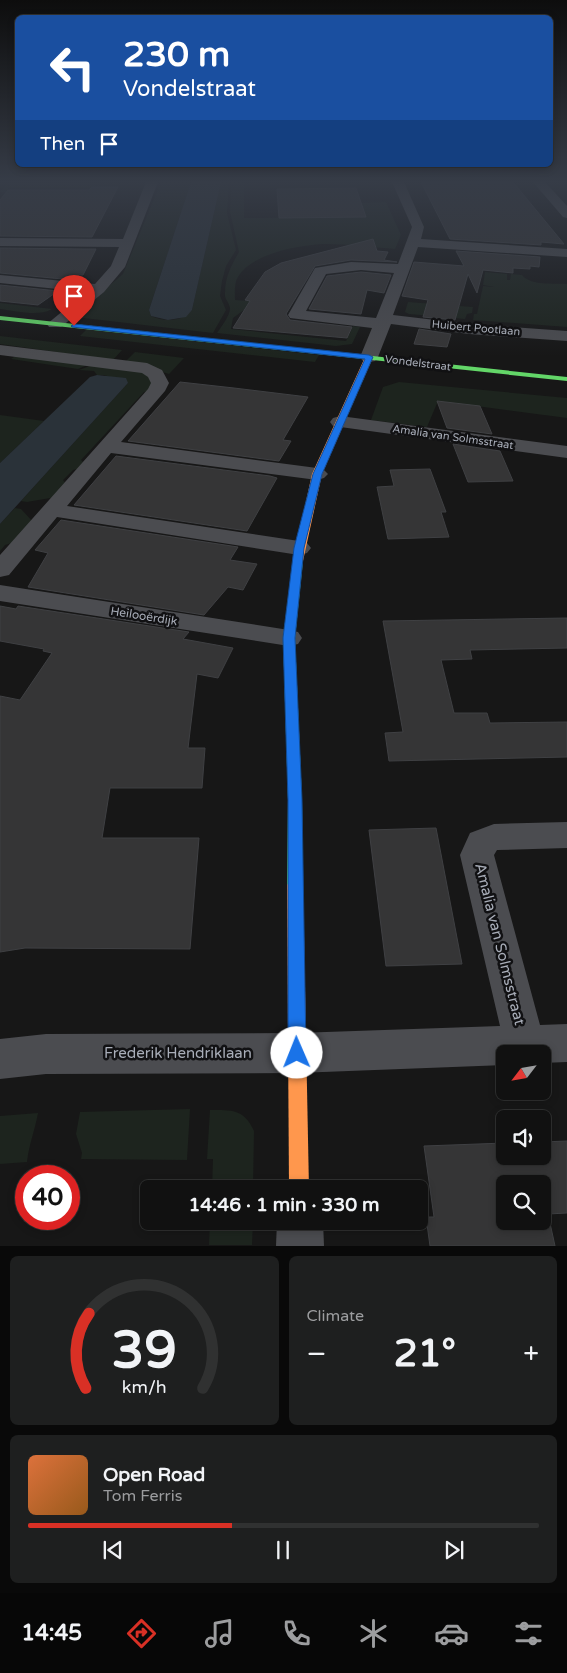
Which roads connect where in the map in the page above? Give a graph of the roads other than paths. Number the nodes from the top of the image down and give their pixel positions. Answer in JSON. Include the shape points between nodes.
{"nodes":[{"id":1,"x":128,"y":240,"type":"edge"},
{"id":2,"x":0,"y":242,"type":"edge"},
{"id":3,"x":127,"y":243,"type":"junction"},
{"id":4,"x":414,"y":243,"type":"joint"},
{"id":5,"x":567,"y":252,"type":"edge"},
{"id":6,"x":403,"y":269,"type":"junction"},
{"id":7,"x":0,"y":279,"type":"edge"},
{"id":8,"x":99,"y":289,"type":"junction"},
{"id":9,"x":0,"y":318,"type":"edge"},
{"id":10,"x":384,"y":322,"type":"junction"},
{"id":11,"x":55,"y":324,"type":"junction"},
{"id":12,"x":0,"y":329,"type":"edge"},
{"id":13,"x":43,"y":334,"type":"junction"},
{"id":14,"x":567,"y":336,"type":"edge"},
{"id":15,"x":7,"y":351,"type":"edge"},
{"id":16,"x":250,"y":357,"type":"dead end"},
{"id":17,"x":0,"y":363,"type":"edge"},
{"id":18,"x":364,"y":366,"type":"junction"},
{"id":19,"x":567,"y":379,"type":"edge"},
{"id":20,"x":542,"y":388,"type":"dead end"},
{"id":21,"x":567,"y":390,"type":"edge"},
{"id":22,"x":340,"y":422,"type":"junction"},
{"id":23,"x":106,"y":446,"type":"junction"},
{"id":24,"x":567,"y":452,"type":"edge"},
{"id":25,"x":317,"y":474,"type":"junction"},
{"id":26,"x":52,"y":510,"type":"junction"},
{"id":27,"x":299,"y":548,"type":"junction"},
{"id":28,"x":0,"y":570,"type":"edge"},
{"id":29,"x":0,"y":593,"type":"edge"},
{"id":30,"x":289,"y":638,"type":"junction"},
{"id":31,"x":567,"y":835,"type":"edge"},
{"id":32,"x":567,"y":1043,"type":"edge"},
{"id":33,"x":526,"y":1044,"type":"junction"},
{"id":34,"x":297,"y":1053,"type":"junction"},
{"id":35,"x":0,"y":1059,"type":"edge"},
{"id":36,"x":299,"y":1180,"type":"edge"},
{"id":37,"x":300,"y":1230,"type":"edge"},
{"id":38,"x":300,"y":1246,"type":"edge"}],
"edges":[{"from":1,"to":3,"type":"street"},
{"from":2,"to":3,"type":"street"},
{"from":3,"to":8,"type":"street","via":[[118,267]]},
{"from":4,"to":5,"type":"street"},
{"from":4,"to":6,"type":"street"},
{"from":6,"to":10,"type":"street"},
{"from":6,"to":10,"type":"street","name":"Huibert Pootlaan","via":[[354,266],[320,271],[296,316]]},
{"from":7,"to":8,"type":"street"},
{"from":8,"to":11,"type":"street"},
{"from":9,"to":11,"type":"street","name":"Vondelstraat"},
{"from":10,"to":14,"type":"street","name":"Huibert Pootlaan"},
{"from":10,"to":18,"type":"street"},
{"from":11,"to":13,"type":"street"},
{"from":11,"to":18,"type":"street","name":"Vondelstraat"},
{"from":12,"to":13,"type":"street"},
{"from":13,"to":16,"type":"street"},
{"from":15,"to":17,"type":"street"},
{"from":15,"to":23,"type":"street","via":[[130,365],[147,368],[156,374],[160,383],[156,392]]},
{"from":18,"to":19,"type":"street","name":"Vondelstraat"},
{"from":18,"to":22,"type":"street"},
{"from":20,"to":21,"type":"street"},
{"from":22,"to":24,"type":"street","name":"Amalia van Solmsstraat"},
{"from":22,"to":25,"type":"street"},
{"from":23,"to":25,"type":"street"},
{"from":23,"to":26,"type":"street"},
{"from":25,"to":27,"type":"street"},
{"from":26,"to":27,"type":"street"},
{"from":26,"to":28,"type":"street"},
{"from":27,"to":30,"type":"street"},
{"from":29,"to":30,"type":"street","name":"Heilooërdijk"},
{"from":30,"to":34,"type":"street","via":[[295,800]]},
{"from":31,"to":33,"type":"street","name":"Amalia van Solmsstraat","via":[[494,836],[482,842],[477,855]]},
{"from":32,"to":33,"type":"street","name":"Frederik Hendriklaan"},
{"from":33,"to":34,"type":"street","name":"Frederik Hendriklaan"},
{"from":34,"to":35,"type":"street","name":"Frederik Hendriklaan","via":[[46,1054]]},
{"from":34,"to":36,"type":"street"},
{"from":37,"to":38,"type":"street"}]}
